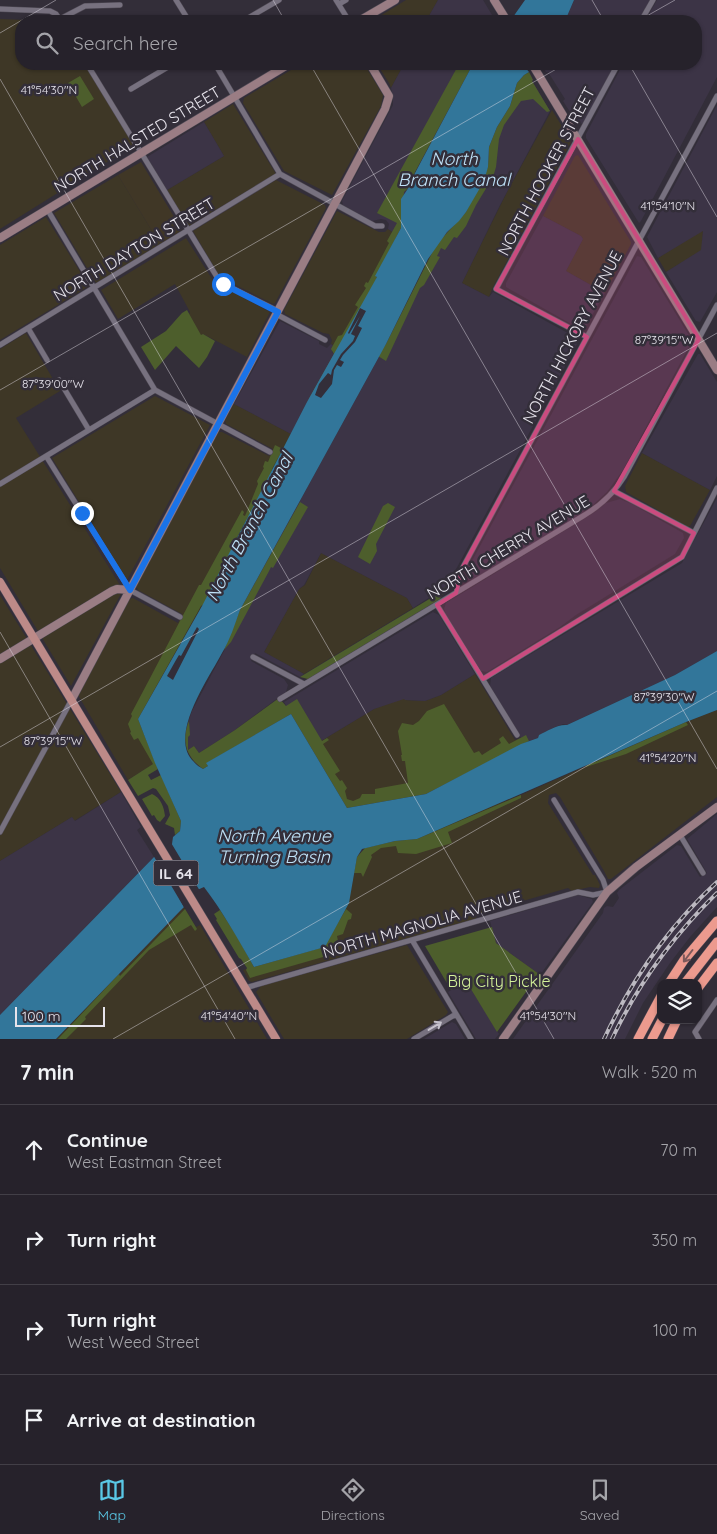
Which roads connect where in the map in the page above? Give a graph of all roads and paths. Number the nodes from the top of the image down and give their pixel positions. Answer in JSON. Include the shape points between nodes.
{"nodes":[{"id":1,"x":176,"y":0,"type":"edge"},
{"id":2,"x":279,"y":0,"type":"edge"},
{"id":3,"x":346,"y":0,"type":"edge"},
{"id":4,"x":395,"y":0,"type":"edge"},
{"id":5,"x":494,"y":0,"type":"edge"},
{"id":6,"x":653,"y":0,"type":"edge"},
{"id":7,"x":338,"y":2,"type":"edge"},
{"id":8,"x":120,"y":5,"type":"dead end"},
{"id":9,"x":0,"y":9,"type":"edge"},
{"id":10,"x":57,"y":15,"type":"edge"},
{"id":11,"x":69,"y":15,"type":"edge"},
{"id":12,"x":185,"y":15,"type":"edge"},
{"id":13,"x":253,"y":15,"type":"edge"},
{"id":14,"x":346,"y":15,"type":"edge"},
{"id":15,"x":369,"y":15,"type":"edge"},
{"id":16,"x":503,"y":15,"type":"edge"},
{"id":17,"x":644,"y":15,"type":"edge"},
{"id":18,"x":91,"y":70,"type":"edge"},
{"id":19,"x":163,"y":70,"type":"edge"},
{"id":20,"x":218,"y":70,"type":"edge"},
{"id":21,"x":279,"y":70,"type":"edge"},
{"id":22,"x":374,"y":70,"type":"edge"},
{"id":23,"x":536,"y":70,"type":"edge"},
{"id":24,"x":615,"y":70,"type":"edge"},
{"id":25,"x":131,"y":89,"type":"dead end"},
{"id":26,"x":717,"y":96,"type":"edge"},
{"id":27,"x":234,"y":97,"type":"junction"},
{"id":28,"x":578,"y":139,"type":"junction"},
{"id":29,"x":141,"y":153,"type":"junction"},
{"id":30,"x":280,"y":174,"type":"junction"},
{"id":31,"x":335,"y":204,"type":"junction"},
{"id":32,"x":47,"y":210,"type":"junction"},
{"id":33,"x":382,"y":226,"type":"dead end"},
{"id":34,"x":188,"y":231,"type":"junction"},
{"id":35,"x":0,"y":238,"type":"edge"},
{"id":36,"x":639,"y":240,"type":"junction"},
{"id":37,"x":94,"y":288,"type":"junction"},
{"id":38,"x":717,"y":305,"type":"edge"},
{"id":39,"x":277,"y":313,"type":"junction"},
{"id":40,"x":28,"y":328,"type":"junction"},
{"id":41,"x":587,"y":338,"type":"junction"},
{"id":42,"x":699,"y":339,"type":"junction"},
{"id":43,"x":325,"y":340,"type":"dead end"},
{"id":44,"x":0,"y":345,"type":"edge"},
{"id":45,"x":47,"y":360,"type":"dead end"},
{"id":46,"x":717,"y":370,"type":"edge"},
{"id":47,"x":59,"y":380,"type":"dead end"},
{"id":48,"x":155,"y":390,"type":"junction"},
{"id":49,"x":218,"y":424,"type":"junction"},
{"id":50,"x":89,"y":430,"type":"junction"},
{"id":51,"x":270,"y":452,"type":"dead end"},
{"id":52,"x":46,"y":456,"type":"junction"},
{"id":53,"x":0,"y":484,"type":"edge"},
{"id":54,"x":717,"y":488,"type":"edge"},
{"id":55,"x":614,"y":491,"type":"junction"},
{"id":56,"x":694,"y":533,"type":"junction"},
{"id":57,"x":0,"y":582,"type":"edge"},
{"id":58,"x":130,"y":590,"type":"junction"},
{"id":59,"x":457,"y":592,"type":"junction"},
{"id":60,"x":437,"y":605,"type":"junction"},
{"id":61,"x":180,"y":617,"type":"dead end"},
{"id":62,"x":34,"y":638,"type":"junction"},
{"id":63,"x":253,"y":657,"type":"dead end"},
{"id":64,"x":0,"y":659,"type":"edge"},
{"id":65,"x":483,"y":679,"type":"junction"},
{"id":66,"x":304,"y":684,"type":"junction"},
{"id":67,"x":72,"y":699,"type":"junction"},
{"id":68,"x":280,"y":699,"type":"dead end"},
{"id":69,"x":517,"y":735,"type":"dead end"},
{"id":70,"x":554,"y":800,"type":"dead end"},
{"id":71,"x":717,"y":807,"type":"edge"},
{"id":72,"x":0,"y":832,"type":"edge"},
{"id":73,"x":680,"y":835,"type":"junction"},
{"id":74,"x":703,"y":873,"type":"dead end"},
{"id":75,"x":607,"y":892,"type":"junction"},
{"id":76,"x":717,"y":921,"type":"edge"},
{"id":77,"x":412,"y":940,"type":"junction"},
{"id":78,"x":717,"y":942,"type":"edge"},
{"id":79,"x":717,"y":963,"type":"edge"},
{"id":80,"x":672,"y":979,"type":"edge"},
{"id":81,"x":688,"y":979,"type":"edge"},
{"id":82,"x":702,"y":983,"type":"edge"},
{"id":83,"x":245,"y":988,"type":"junction"},
{"id":84,"x":717,"y":1000,"type":"edge"},
{"id":85,"x":657,"y":1003,"type":"edge"},
{"id":86,"x":456,"y":1014,"type":"junction"},
{"id":87,"x":660,"y":1024,"type":"edge"},
{"id":88,"x":675,"y":1024,"type":"edge"},
{"id":89,"x":276,"y":1039,"type":"edge"},
{"id":90,"x":414,"y":1039,"type":"edge"},
{"id":91,"x":471,"y":1039,"type":"edge"},
{"id":92,"x":503,"y":1039,"type":"edge"},
{"id":93,"x":638,"y":1039,"type":"edge"},
{"id":94,"x":652,"y":1039,"type":"edge"},
{"id":95,"x":668,"y":1039,"type":"edge"},
{"id":96,"x":699,"y":1039,"type":"edge"}],
"edges":[{"from":1,"to":12,"type":"street"},
{"from":2,"to":13,"type":"street"},
{"from":3,"to":7,"type":"street"},
{"from":4,"to":15,"type":"main road"},
{"from":5,"to":16,"type":"main road"},
{"from":6,"to":17,"type":"street"},
{"from":7,"to":14,"type":"street"},
{"from":8,"to":11,"type":"street","via":[[84,6]]},
{"from":9,"to":10,"type":"street","via":[[50,11]]},
{"from":18,"to":29,"type":"street"},
{"from":19,"to":25,"type":"street"},
{"from":20,"to":27,"type":"street"},
{"from":21,"to":27,"type":"main road","name":"NORTH HALSTED STREET"},
{"from":22,"to":31,"type":"main road","via":[[389,96],[386,109]]},
{"from":23,"to":28,"type":"main road"},
{"from":24,"to":28,"type":"street","name":"NORTH HOOKER STREET"},
{"from":26,"to":36,"type":"street","name":"NORTH HICKORY AVENUE"},
{"from":27,"to":29,"type":"main road","name":"NORTH HALSTED STREET"},
{"from":27,"to":30,"type":"street"},
{"from":28,"to":36,"type":"main road"},
{"from":28,"to":41,"type":"street","name":"NORTH HOOKER STREET","via":[[496,289]]},
{"from":29,"to":32,"type":"main road","name":"NORTH HALSTED STREET"},
{"from":29,"to":34,"type":"street"},
{"from":30,"to":31,"type":"street"},
{"from":30,"to":34,"type":"street","name":"NORTH DAYTON STREET"},
{"from":31,"to":33,"type":"street","via":[[374,226]]},
{"from":31,"to":39,"type":"main road"},
{"from":32,"to":35,"type":"main road","name":"NORTH HALSTED STREET"},
{"from":32,"to":37,"type":"street"},
{"from":34,"to":37,"type":"street","name":"NORTH DAYTON STREET"},
{"from":34,"to":39,"type":"street","via":[[220,282]]},
{"from":36,"to":41,"type":"street","name":"NORTH HICKORY AVENUE"},
{"from":36,"to":42,"type":"main road"},
{"from":37,"to":40,"type":"street","name":"NORTH DAYTON STREET"},
{"from":37,"to":48,"type":"street"},
{"from":38,"to":42,"type":"street","name":"NORTH CHERRY AVENUE"},
{"from":39,"to":43,"type":"street"},
{"from":39,"to":49,"type":"main road"},
{"from":40,"to":44,"type":"street","name":"NORTH DAYTON STREET"},
{"from":40,"to":45,"type":"street"},
{"from":41,"to":59,"type":"street","name":"NORTH HICKORY AVENUE","via":[[462,569]]},
{"from":42,"to":46,"type":"main road"},
{"from":42,"to":55,"type":"street","name":"NORTH CHERRY AVENUE"},
{"from":47,"to":50,"type":"street"},
{"from":48,"to":49,"type":"street"},
{"from":48,"to":50,"type":"street"},
{"from":49,"to":51,"type":"street"},
{"from":49,"to":58,"type":"main road"},
{"from":50,"to":52,"type":"street"},
{"from":52,"to":53,"type":"street"},
{"from":52,"to":58,"type":"street"},
{"from":54,"to":56,"type":"street"},
{"from":55,"to":56,"type":"street"},
{"from":55,"to":59,"type":"street","name":"NORTH CHERRY AVENUE","via":[[592,511]]},
{"from":56,"to":65,"type":"street","via":[[682,557]]},
{"from":57,"to":62,"type":"main road","number":"IL 64"},
{"from":58,"to":61,"type":"street"},
{"from":58,"to":62,"type":"main road","via":[[112,591]]},
{"from":58,"to":67,"type":"main road"},
{"from":59,"to":60,"type":"street","name":"NORTH CHERRY AVENUE"},
{"from":60,"to":65,"type":"street"},
{"from":60,"to":66,"type":"street","name":"NORTH CHERRY AVENUE"},
{"from":62,"to":64,"type":"main road"},
{"from":62,"to":67,"type":"main road","number":"IL 64"},
{"from":63,"to":66,"type":"street"},
{"from":65,"to":69,"type":"street"},
{"from":66,"to":68,"type":"street","name":"NORTH CHERRY AVENUE"},
{"from":67,"to":72,"type":"street"},
{"from":67,"to":83,"type":"main road","number":"IL 64"},
{"from":70,"to":75,"type":"street","via":[[603,880]]},
{"from":71,"to":73,"type":"main road"},
{"from":73,"to":74,"type":"street"},
{"from":73,"to":75,"type":"main road"},
{"from":75,"to":77,"type":"street","name":"NORTH MAGNOLIA AVENUE","via":[[594,895],[578,892]]},
{"from":75,"to":92,"type":"main road"},
{"from":76,"to":80,"type":"highway","one_way":true},
{"from":77,"to":83,"type":"street","name":"NORTH MAGNOLIA AVENUE"},
{"from":77,"to":86,"type":"street"},
{"from":78,"to":81,"type":"highway"},
{"from":79,"to":82,"type":"highway"},
{"from":83,"to":89,"type":"main road","number":"IL 64"},
{"from":84,"to":96,"type":"street","via":[[694,1032]]},
{"from":85,"to":93,"type":"highway"},
{"from":90,"to":86,"type":"street","one_way":true},
{"from":86,"to":91,"type":"street"},
{"from":87,"to":94,"type":"highway"},
{"from":88,"to":95,"type":"highway"}]}
